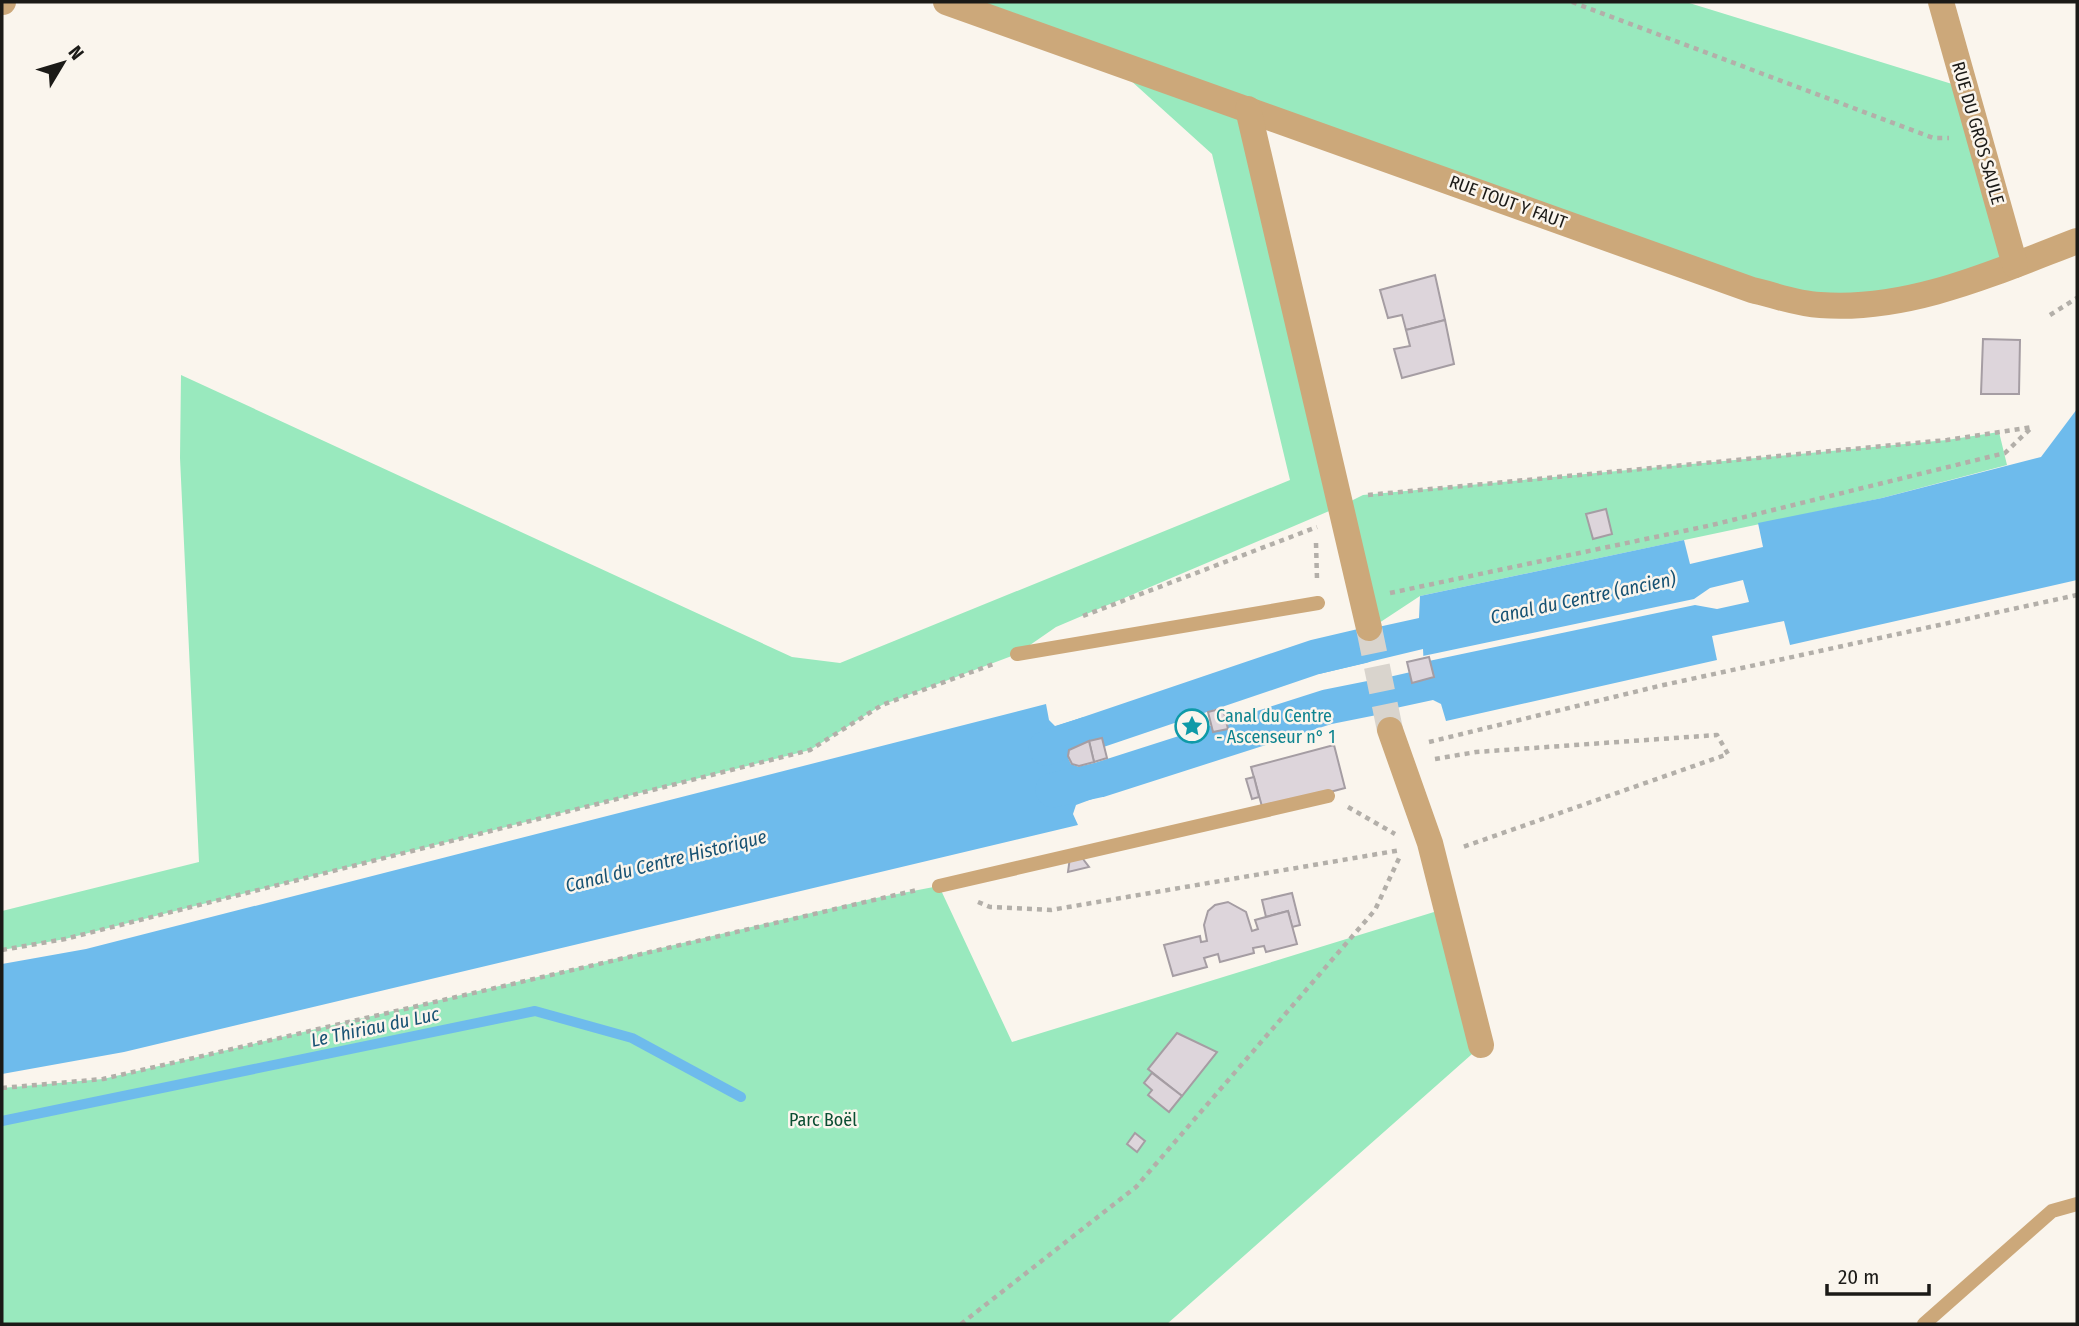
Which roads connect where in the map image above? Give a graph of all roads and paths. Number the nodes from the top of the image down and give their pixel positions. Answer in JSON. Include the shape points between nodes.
{"nodes":[{"id":1,"x":946,"y":2,"type":"edge"},
{"id":2,"x":1572,"y":2,"type":"edge"},
{"id":3,"x":1941,"y":2,"type":"edge"},
{"id":4,"x":1248,"y":110,"type":"junction"},
{"id":5,"x":1978,"y":140,"type":"junction"},
{"id":6,"x":2077,"y":241,"type":"edge"},
{"id":7,"x":2014,"y":265,"type":"junction"},
{"id":8,"x":2077,"y":298,"type":"edge"},
{"id":9,"x":2050,"y":316,"type":"dead end"},
{"id":10,"x":1341,"y":506,"type":"junction"},
{"id":11,"x":1315,"y":528,"type":"junction"},
{"id":12,"x":1383,"y":594,"type":"dead end"},
{"id":13,"x":2077,"y":595,"type":"edge"},
{"id":14,"x":1318,"y":603,"type":"joint"},
{"id":15,"x":1082,"y":617,"type":"dead end"},
{"id":16,"x":1368,"y":628,"type":"tunnel mouth"},
{"id":17,"x":1017,"y":654,"type":"joint"},
{"id":18,"x":1390,"y":730,"type":"tunnel mouth"},
{"id":19,"x":1328,"y":796,"type":"joint"},
{"id":20,"x":1398,"y":836,"type":"dead end"},
{"id":21,"x":1430,"y":843,"type":"junction"},
{"id":22,"x":939,"y":886,"type":"junction"},
{"id":23,"x":2,"y":950,"type":"edge"},
{"id":24,"x":1481,"y":1045,"type":"dead end"},
{"id":25,"x":2,"y":1088,"type":"edge"},
{"id":26,"x":2077,"y":1204,"type":"edge"},
{"id":27,"x":961,"y":1324,"type":"edge"},
{"id":28,"x":1924,"y":1324,"type":"edge"}],
"edges":[{"from":1,"to":4,"type":"street","name":"RUE TOUT Y FAUT"},
{"from":2,"to":5,"type":"path","via":[[1933,138]]},
{"from":3,"to":5,"type":"street","name":"RUE DU GROS SAULE"},
{"from":4,"to":7,"type":"street","name":"RUE TOUT Y FAUT","via":[[1752,290],[1817,305],[1870,306]]},
{"from":4,"to":10,"type":"street"},
{"from":5,"to":7,"type":"street","name":"RUE DU GROS SAULE"},
{"from":6,"to":7,"type":"street","name":"RUE TOUT Y FAUT"},
{"from":8,"to":9,"type":"path"},
{"from":10,"to":11,"type":"path"},
{"from":10,"to":12,"type":"path","via":[[1363,495],[1933,441],[2032,427],[2005,453],[1712,525]]},
{"from":10,"to":16,"type":"street"},
{"from":11,"to":14,"type":"path"},
{"from":11,"to":15,"type":"path"},
{"from":13,"to":21,"type":"path","via":[[1428,740],[1435,759],[1717,735],[1728,754],[1457,849]]},
{"from":14,"to":17,"type":"lane"},
{"from":17,"to":23,"type":"path","via":[[882,705],[810,750],[65,939]]},
{"from":18,"to":21,"type":"street"},
{"from":19,"to":20,"type":"path"},
{"from":19,"to":22,"type":"lane"},
{"from":21,"to":24,"type":"street"},
{"from":22,"to":25,"type":"path","via":[[103,1079]]},
{"from":22,"to":27,"type":"path","via":[[990,907],[1051,910],[1403,849],[1375,910],[1136,1187]]},
{"from":26,"to":28,"type":"lane","via":[[2052,1211]]}]}
